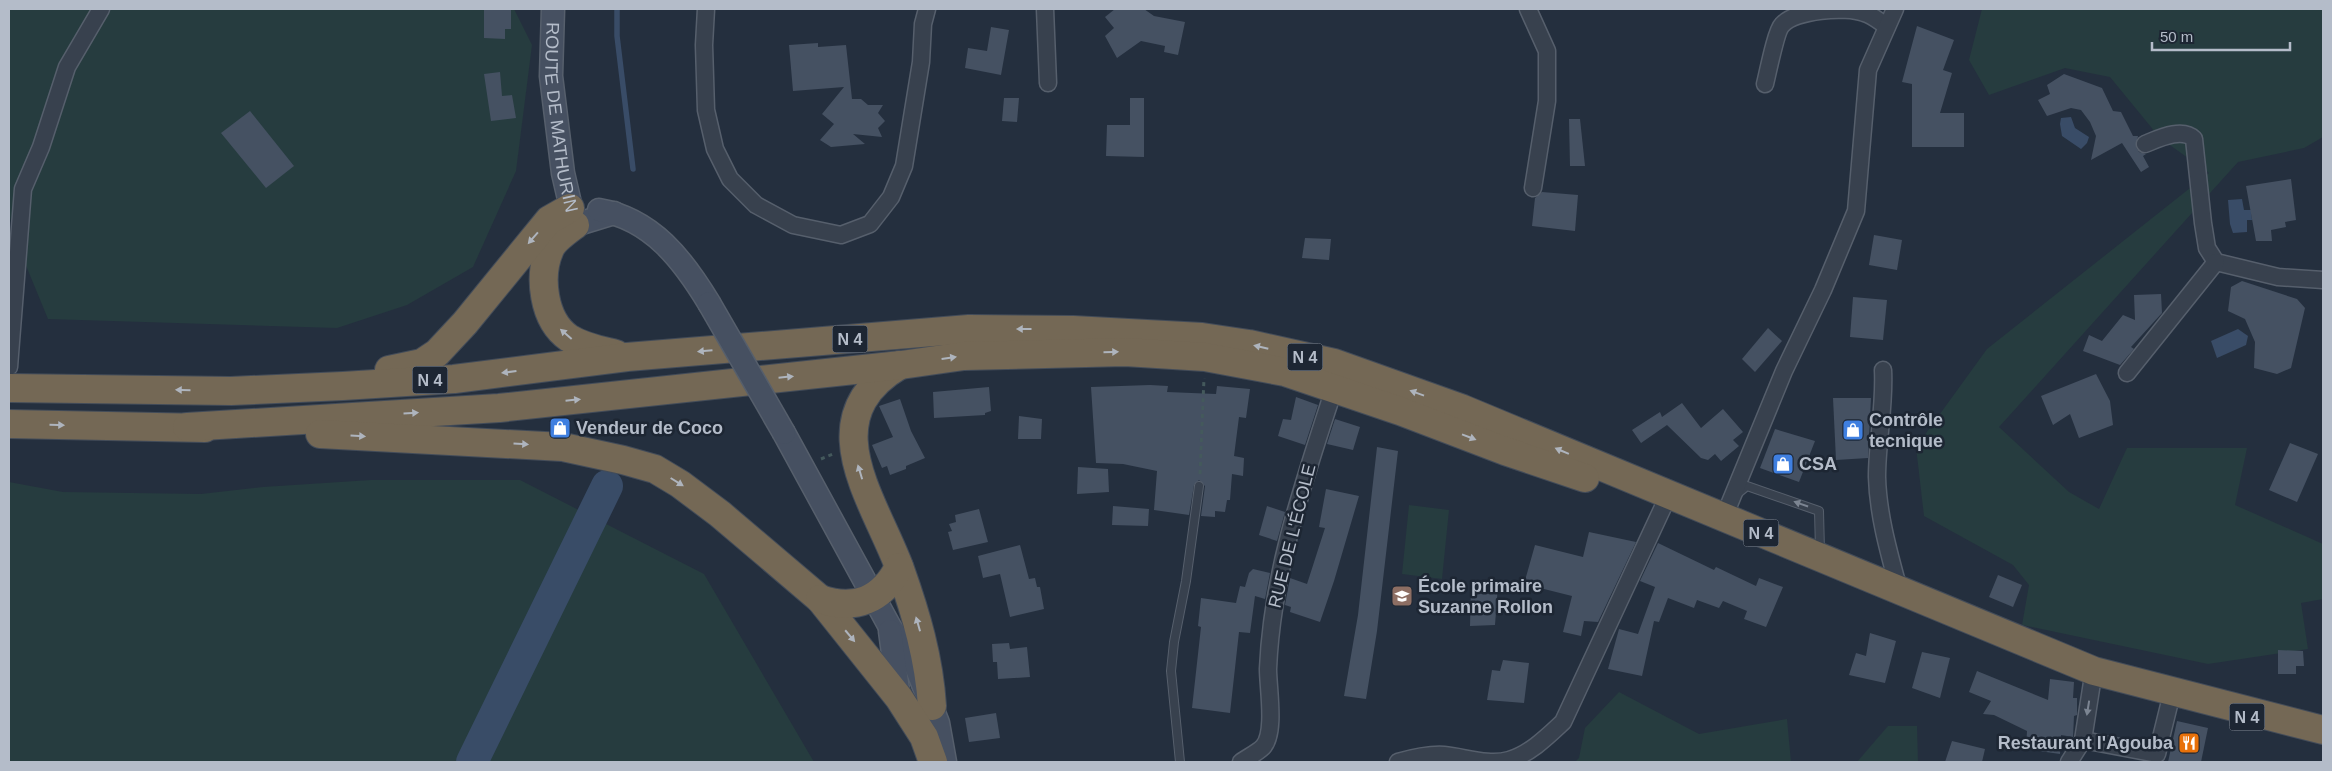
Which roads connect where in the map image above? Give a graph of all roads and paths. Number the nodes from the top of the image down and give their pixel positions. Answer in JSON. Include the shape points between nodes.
{"nodes":[{"id":1,"x":102,"y":9,"type":"edge"},
{"id":2,"x":553,"y":9,"type":"edge"},
{"id":3,"x":706,"y":9,"type":"edge"},
{"id":4,"x":927,"y":9,"type":"edge"},
{"id":5,"x":1045,"y":9,"type":"edge"},
{"id":6,"x":1528,"y":9,"type":"edge"},
{"id":7,"x":1895,"y":9,"type":"edge"},
{"id":8,"x":1887,"y":26,"type":"junction"},
{"id":9,"x":1048,"y":83,"type":"dead end"},
{"id":10,"x":1765,"y":84,"type":"dead end"},
{"id":11,"x":2145,"y":144,"type":"dead end"},
{"id":12,"x":1533,"y":188,"type":"dead end"},
{"id":13,"x":572,"y":216,"type":"junction"},
{"id":14,"x":2216,"y":262,"type":"junction"},
{"id":15,"x":2323,"y":280,"type":"edge"},
{"id":16,"x":627,"y":357,"type":"junction"},
{"id":17,"x":1205,"y":357,"type":"junction"},
{"id":18,"x":901,"y":365,"type":"junction"},
{"id":19,"x":9,"y":367,"type":"edge"},
{"id":20,"x":1883,"y":370,"type":"dead end"},
{"id":21,"x":2127,"y":373,"type":"dead end"},
{"id":22,"x":9,"y":388,"type":"edge"},
{"id":23,"x":1334,"y":389,"type":"junction"},
{"id":24,"x":231,"y":391,"type":"junction"},
{"id":25,"x":9,"y":424,"type":"edge"},
{"id":26,"x":187,"y":427,"type":"junction"},
{"id":27,"x":1199,"y":486,"type":"joint"},
{"id":28,"x":1664,"y":505,"type":"junction"},
{"id":29,"x":1728,"y":508,"type":"junction"},
{"id":30,"x":1820,"y":558,"type":"junction"},
{"id":31,"x":899,"y":567,"type":"junction"},
{"id":32,"x":1899,"y":590,"type":"junction"},
{"id":33,"x":873,"y":597,"type":"junction"},
{"id":34,"x":820,"y":599,"type":"junction"},
{"id":35,"x":890,"y":627,"type":"junction"},
{"id":36,"x":2093,"y":676,"type":"junction"},
{"id":37,"x":2171,"y":697,"type":"junction"},
{"id":38,"x":899,"y":698,"type":"junction"},
{"id":39,"x":932,"y":706,"type":"junction"},
{"id":40,"x":2323,"y":730,"type":"edge"},
{"id":41,"x":2323,"y":736,"type":"edge"},
{"id":42,"x":2083,"y":740,"type":"junction"},
{"id":43,"x":934,"y":762,"type":"edge"},
{"id":44,"x":945,"y":762,"type":"edge"},
{"id":45,"x":1180,"y":762,"type":"edge"},
{"id":46,"x":1241,"y":762,"type":"edge"},
{"id":47,"x":1398,"y":762,"type":"edge"},
{"id":48,"x":2069,"y":762,"type":"edge"}],
"edges":[{"from":1,"to":19,"type":"street","via":[[67,67],[42,147],[24,189]]},
{"from":2,"to":13,"type":"main road","name":"ROUTE DE MATHURIN","via":[[551,76],[563,174]]},
{"from":3,"to":4,"type":"street","via":[[706,110],[715,149],[730,179],[756,205],[793,226],[841,235],[870,224],[891,197],[904,166]]},
{"from":5,"to":9,"type":"street"},
{"from":6,"to":12,"type":"street","via":[[1547,51],[1547,101]]},
{"from":7,"to":8,"type":"street"},
{"from":8,"to":10,"type":"street","via":[[1864,13],[1848,11],[1793,16],[1781,26]]},
{"from":8,"to":29,"type":"street","via":[[1868,70],[1856,211],[1784,371]]},
{"from":11,"to":14,"type":"street","via":[[2177,134],[2194,138],[2207,248]]},
{"from":16,"to":13,"type":"highway","one_way":true,"via":[[580,344],[567,337],[550,312],[544,291],[544,268],[551,247]]},
{"from":13,"to":24,"type":"highway","one_way":true,"via":[[548,220],[465,323],[437,353],[422,363],[402,369]]},
{"from":13,"to":33,"type":"main road","bridge":true,"via":[[614,212],[638,224],[679,257],[784,433]]},
{"from":14,"to":15,"type":"street","via":[[2278,277]]},
{"from":14,"to":21,"type":"street"},
{"from":16,"to":24,"type":"highway","number":"N 4","one_way":true,"via":[[454,378]]},
{"from":29,"to":16,"type":"highway","number":"N 4","one_way":true,"via":[[1334,363],[1202,337],[1073,330],[969,329]]},
{"from":18,"to":17,"type":"highway","number":"N 4","one_way":true,"via":[[964,356],[1125,352]]},
{"from":17,"to":23,"type":"highway","number":"N 4","via":[[1285,372]]},
{"from":17,"to":27,"type":"path"},
{"from":26,"to":18,"type":"highway","number":"N 4","one_way":true,"via":[[499,408]]},
{"from":31,"to":18,"type":"highway","one_way":true,"via":[[869,500],[855,455],[853,434],[860,402],[884,374]]},
{"from":20,"to":32,"type":"street","via":[[1877,477],[1884,536]]},
{"from":24,"to":22,"type":"highway","number":"N 4","one_way":true},
{"from":23,"to":28,"type":"highway","name":"N 4","number":"N 4","one_way":true},
{"from":23,"to":46,"type":"street","name":"RUE DE L'ÉCOLE","via":[[1295,511],[1271,618],[1270,730],[1263,746]]},
{"from":25,"to":26,"type":"highway","number":"N 4","one_way":true},
{"from":26,"to":34,"type":"highway","one_way":true,"via":[[564,447],[623,460],[655,469],[680,484]]},
{"from":27,"to":45,"type":"lane","via":[[1171,671]]},
{"from":28,"to":36,"type":"highway","name":"N 4","number":"N 4","via":[[1891,597],[1947,625],[2030,657]]},
{"from":28,"to":47,"type":"street","via":[[1563,722],[1538,744],[1512,759],[1490,761],[1442,755]]},
{"from":29,"to":30,"type":"highway","number":"N 4"},
{"from":30,"to":29,"type":"lane","one_way":true,"via":[[1819,511],[1747,486]]},
{"from":30,"to":32,"type":"highway","number":"N 4"},
{"from":31,"to":33,"type":"highway","via":[[892,579]]},
{"from":39,"to":31,"type":"highway","one_way":true,"via":[[926,656]]},
{"from":32,"to":40,"type":"highway","number":"N 4","via":[[2094,671]]},
{"from":33,"to":34,"type":"highway","via":[[846,605]]},
{"from":33,"to":35,"type":"main road"},
{"from":34,"to":38,"type":"highway","one_way":true},
{"from":35,"to":38,"type":"main road"},
{"from":35,"to":39,"type":"main road","via":[[915,664]]},
{"from":36,"to":37,"type":"highway","number":"N 4"},
{"from":36,"to":42,"type":"street","one_way":true},
{"from":37,"to":41,"type":"highway","number":"N 4"},
{"from":37,"to":42,"type":"street","via":[[2157,754]]},
{"from":38,"to":43,"type":"highway","via":[[924,737]]},
{"from":39,"to":44,"type":"main road"},
{"from":42,"to":48,"type":"street"}]}
